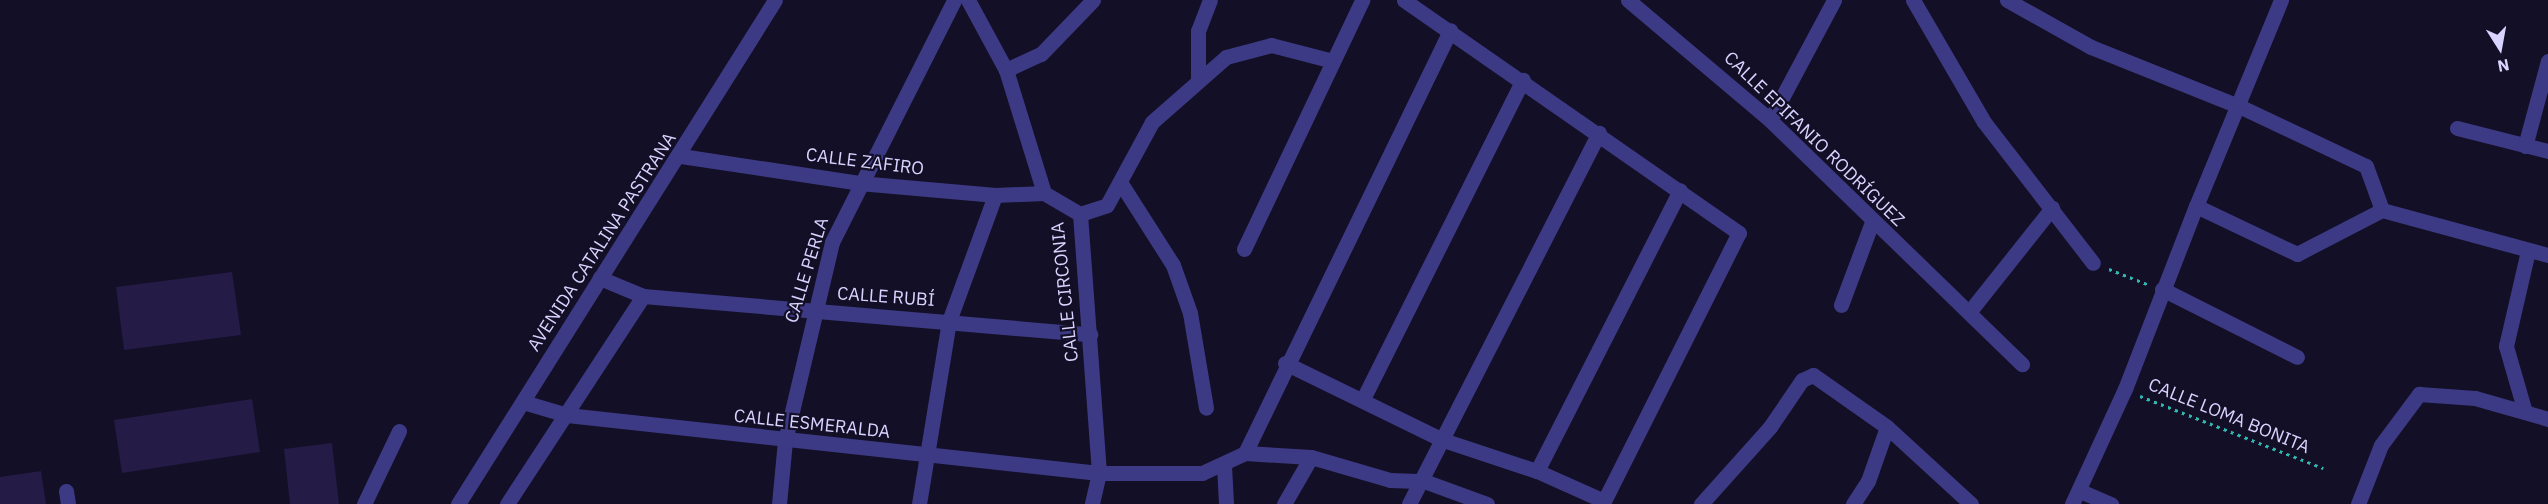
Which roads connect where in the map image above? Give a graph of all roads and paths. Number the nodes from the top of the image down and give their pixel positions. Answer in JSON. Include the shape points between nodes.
{"nodes":[{"id":1,"x":775,"y":0,"type":"edge"},
{"id":2,"x":954,"y":0,"type":"edge"},
{"id":3,"x":968,"y":0,"type":"edge"},
{"id":4,"x":1093,"y":0,"type":"edge"},
{"id":5,"x":1210,"y":0,"type":"edge"},
{"id":6,"x":1362,"y":0,"type":"edge"},
{"id":7,"x":1404,"y":0,"type":"edge"},
{"id":8,"x":1628,"y":0,"type":"edge"},
{"id":9,"x":1834,"y":0,"type":"edge"},
{"id":10,"x":1913,"y":0,"type":"edge"},
{"id":11,"x":2007,"y":0,"type":"edge"},
{"id":12,"x":2281,"y":0,"type":"edge"},
{"id":13,"x":1450,"y":30,"type":"junction"},
{"id":14,"x":1329,"y":60,"type":"junction"},
{"id":15,"x":2548,"y":61,"type":"edge"},
{"id":16,"x":1006,"y":70,"type":"junction"},
{"id":17,"x":1198,"y":79,"type":"junction"},
{"id":18,"x":1523,"y":80,"type":"junction"},
{"id":19,"x":2241,"y":107,"type":"junction"},
{"id":20,"x":1770,"y":120,"type":"junction"},
{"id":21,"x":2457,"y":128,"type":"dead end"},
{"id":22,"x":1599,"y":133,"type":"junction"},
{"id":23,"x":2525,"y":146,"type":"junction"},
{"id":24,"x":2548,"y":151,"type":"edge"},
{"id":25,"x":681,"y":156,"type":"junction"},
{"id":26,"x":859,"y":183,"type":"junction"},
{"id":27,"x":1122,"y":185,"type":"junction"},
{"id":28,"x":1680,"y":190,"type":"junction"},
{"id":29,"x":1044,"y":193,"type":"junction"},
{"id":30,"x":995,"y":195,"type":"junction"},
{"id":31,"x":2196,"y":206,"type":"junction"},
{"id":32,"x":2052,"y":208,"type":"junction"},
{"id":33,"x":2382,"y":210,"type":"junction"},
{"id":34,"x":1080,"y":214,"type":"junction"},
{"id":35,"x":1872,"y":222,"type":"junction"},
{"id":36,"x":1244,"y":249,"type":"dead end"},
{"id":37,"x":2528,"y":251,"type":"junction"},
{"id":38,"x":2548,"y":255,"type":"edge"},
{"id":39,"x":2093,"y":263,"type":"joint"},
{"id":40,"x":600,"y":278,"type":"junction"},
{"id":41,"x":2162,"y":289,"type":"junction"},
{"id":42,"x":643,"y":296,"type":"junction"},
{"id":43,"x":1841,"y":305,"type":"dead end"},
{"id":44,"x":1970,"y":311,"type":"junction"},
{"id":45,"x":812,"y":312,"type":"junction"},
{"id":46,"x":949,"y":321,"type":"junction"},
{"id":47,"x":1090,"y":334,"type":"junction"},
{"id":48,"x":2297,"y":357,"type":"dead end"},
{"id":49,"x":1285,"y":363,"type":"junction"},
{"id":50,"x":2022,"y":364,"type":"dead end"},
{"id":51,"x":2125,"y":389,"type":"junction"},
{"id":52,"x":1363,"y":399,"type":"junction"},
{"id":53,"x":523,"y":402,"type":"junction"},
{"id":54,"x":1206,"y":408,"type":"dead end"},
{"id":55,"x":2525,"y":412,"type":"junction"},
{"id":56,"x":567,"y":415,"type":"junction"},
{"id":57,"x":2548,"y":418,"type":"edge"},
{"id":58,"x":1887,"y":427,"type":"junction"},
{"id":59,"x":399,"y":431,"type":"dead end"},
{"id":60,"x":1443,"y":440,"type":"junction"},
{"id":61,"x":785,"y":441,"type":"junction"},
{"id":62,"x":1245,"y":453,"type":"junction"},
{"id":63,"x":924,"y":457,"type":"junction"},
{"id":64,"x":1311,"y":457,"type":"junction"},
{"id":65,"x":1224,"y":465,"type":"junction"},
{"id":66,"x":2323,"y":468,"type":"dead end"},
{"id":67,"x":1537,"y":471,"type":"junction"},
{"id":68,"x":1099,"y":473,"type":"junction"},
{"id":69,"x":1424,"y":481,"type":"junction"},
{"id":70,"x":2076,"y":497,"type":"edge"},
{"id":71,"x":461,"y":503,"type":"edge"},
{"id":72,"x":364,"y":504,"type":"edge"},
{"id":73,"x":507,"y":504,"type":"edge"},
{"id":74,"x":779,"y":504,"type":"edge"},
{"id":75,"x":919,"y":504,"type":"edge"},
{"id":76,"x":1092,"y":504,"type":"edge"},
{"id":77,"x":1226,"y":504,"type":"edge"},
{"id":78,"x":1284,"y":504,"type":"edge"},
{"id":79,"x":1409,"y":504,"type":"edge"},
{"id":80,"x":1487,"y":504,"type":"edge"},
{"id":81,"x":1701,"y":504,"type":"edge"},
{"id":82,"x":1853,"y":504,"type":"edge"},
{"id":83,"x":1971,"y":504,"type":"edge"},
{"id":84,"x":2111,"y":504,"type":"edge"},
{"id":85,"x":2358,"y":504,"type":"edge"}],
"edges":[{"from":1,"to":25,"type":"street","name":"AVENIDA CATALINA PASTRANA"},
{"from":2,"to":26,"type":"street","name":"CALLE PERLA"},
{"from":3,"to":16,"type":"street"},
{"from":4,"to":16,"type":"street","via":[[1041,54]]},
{"from":5,"to":17,"type":"street","via":[[1198,31]]},
{"from":6,"to":14,"type":"street"},
{"from":7,"to":13,"type":"street"},
{"from":8,"to":20,"type":"street","name":"CALLE EPIFANIO RODRÍGUEZ"},
{"from":9,"to":20,"type":"street"},
{"from":10,"to":32,"type":"street","via":[[1984,122]]},
{"from":11,"to":19,"type":"street","via":[[2091,47]]},
{"from":12,"to":19,"type":"street"},
{"from":13,"to":18,"type":"street"},
{"from":13,"to":49,"type":"street"},
{"from":14,"to":17,"type":"street","via":[[1271,45],[1226,57]]},
{"from":14,"to":36,"type":"street"},
{"from":15,"to":23,"type":"street"},
{"from":16,"to":29,"type":"street"},
{"from":17,"to":27,"type":"street","via":[[1152,122]]},
{"from":18,"to":22,"type":"street"},
{"from":18,"to":52,"type":"street"},
{"from":19,"to":31,"type":"street"},
{"from":19,"to":33,"type":"street","via":[[2366,166]]},
{"from":20,"to":35,"type":"street","name":"CALLE EPIFANIO RODRÍGUEZ"},
{"from":21,"to":23,"type":"street"},
{"from":22,"to":28,"type":"street"},
{"from":22,"to":60,"type":"street"},
{"from":23,"to":24,"type":"street"},
{"from":25,"to":26,"type":"street","name":"CALLE ZAFIRO"},
{"from":25,"to":40,"type":"street","name":"AVENIDA CATALINA PASTRANA"},
{"from":26,"to":30,"type":"street","name":"CALLE ZAFIRO"},
{"from":26,"to":45,"type":"street","name":"CALLE PERLA","via":[[832,242]]},
{"from":27,"to":34,"type":"street","via":[[1107,205]]},
{"from":27,"to":54,"type":"street","via":[[1176,275],[1190,313]]},
{"from":28,"to":67,"type":"street"},
{"from":28,"to":67,"type":"street","via":[[1739,233],[1604,501]]},
{"from":29,"to":30,"type":"street","name":"CALLE ZAFIRO"},
{"from":29,"to":34,"type":"street","name":"CALLE CIRCONIA"},
{"from":30,"to":46,"type":"street"},
{"from":31,"to":33,"type":"street","via":[[2297,254]]},
{"from":31,"to":41,"type":"street"},
{"from":32,"to":39,"type":"street"},
{"from":32,"to":44,"type":"street"},
{"from":33,"to":37,"type":"street"},
{"from":34,"to":47,"type":"street","name":"CALLE CIRCONIA"},
{"from":35,"to":43,"type":"street"},
{"from":35,"to":44,"type":"street","name":"CALLE EPIFANIO RODRÍGUEZ"},
{"from":37,"to":38,"type":"street"},
{"from":37,"to":55,"type":"street","via":[[2506,346]]},
{"from":39,"to":41,"type":"path"},
{"from":40,"to":42,"type":"street","name":"CALLE RUBÍ"},
{"from":40,"to":53,"type":"street","name":"AVENIDA CATALINA PASTRANA"},
{"from":41,"to":48,"type":"street"},
{"from":41,"to":51,"type":"street"},
{"from":42,"to":45,"type":"street","name":"CALLE RUBÍ"},
{"from":42,"to":56,"type":"street"},
{"from":44,"to":50,"type":"street","name":"CALLE EPIFANIO RODRÍGUEZ"},
{"from":45,"to":46,"type":"street","name":"CALLE RUBÍ"},
{"from":45,"to":61,"type":"street","name":"CALLE PERLA"},
{"from":46,"to":47,"type":"street","name":"CALLE RUBÍ"},
{"from":46,"to":63,"type":"street"},
{"from":47,"to":68,"type":"street","name":"CALLE CIRCONIA"},
{"from":49,"to":52,"type":"street"},
{"from":49,"to":62,"type":"street"},
{"from":51,"to":66,"type":"path","name":"CALLE LOMA BONITA"},
{"from":51,"to":70,"type":"street"},
{"from":52,"to":60,"type":"street"},
{"from":53,"to":56,"type":"street","name":"CALLE ESMERALDA"},
{"from":53,"to":71,"type":"street","name":"AVENIDA CATALINA PASTRANA"},
{"from":55,"to":57,"type":"street"},
{"from":55,"to":85,"type":"street","via":[[2475,398],[2419,394],[2381,445]]},
{"from":56,"to":61,"type":"street","name":"CALLE ESMERALDA"},
{"from":56,"to":73,"type":"street"},
{"from":58,"to":81,"type":"street","via":[[1813,375],[1802,380],[1770,427]]},
{"from":58,"to":82,"type":"street","via":[[1868,481]]},
{"from":58,"to":83,"type":"street"},
{"from":59,"to":72,"type":"street"},
{"from":60,"to":67,"type":"street"},
{"from":60,"to":69,"type":"street"},
{"from":61,"to":63,"type":"street","name":"CALLE ESMERALDA"},
{"from":61,"to":74,"type":"street","name":"CALLE PERLA"},
{"from":62,"to":64,"type":"street"},
{"from":62,"to":65,"type":"street","name":"CALLE ESMERALDA"},
{"from":63,"to":68,"type":"street","name":"CALLE ESMERALDA"},
{"from":63,"to":75,"type":"street"},
{"from":64,"to":69,"type":"street","via":[[1390,480]]},
{"from":64,"to":78,"type":"street"},
{"from":65,"to":68,"type":"street","name":"CALLE ESMERALDA","via":[[1202,472]]},
{"from":65,"to":77,"type":"street"},
{"from":68,"to":76,"type":"street","name":"CALLE CIRCONIA"},
{"from":69,"to":79,"type":"street"},
{"from":69,"to":80,"type":"street"},
{"from":70,"to":84,"type":"street"}]}
